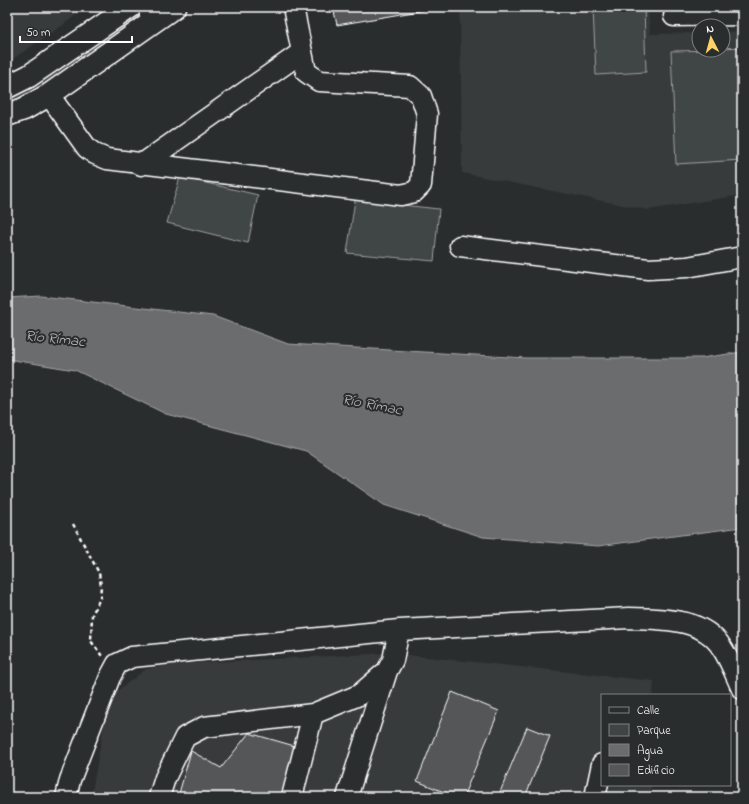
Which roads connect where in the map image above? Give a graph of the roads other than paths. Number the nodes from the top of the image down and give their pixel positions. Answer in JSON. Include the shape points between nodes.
{"nodes":[{"id":1,"x":130,"y":7,"type":"edge"},
{"id":2,"x":174,"y":7,"type":"edge"},
{"id":3,"x":293,"y":7,"type":"edge"},
{"id":4,"x":150,"y":15,"type":"edge"},
{"id":5,"x":742,"y":15,"type":"edge"},
{"id":6,"x":674,"y":16,"type":"dead end"},
{"id":7,"x":302,"y":52,"type":"junction"},
{"id":8,"x":7,"y":87,"type":"edge"},
{"id":9,"x":49,"y":95,"type":"junction"},
{"id":10,"x":7,"y":115,"type":"edge"},
{"id":11,"x":141,"y":165,"type":"junction"},
{"id":12,"x":460,"y":246,"type":"dead end"},
{"id":13,"x":742,"y":257,"type":"edge"},
{"id":14,"x":399,"y":630,"type":"junction"},
{"id":15,"x":387,"y":671,"type":"junction"},
{"id":16,"x":742,"y":689,"type":"edge"},
{"id":17,"x":313,"y":714,"type":"junction"},
{"id":18,"x":601,"y":769,"type":"edge"},
{"id":19,"x":66,"y":797,"type":"edge"},
{"id":20,"x":159,"y":797,"type":"edge"},
{"id":21,"x":292,"y":797,"type":"edge"},
{"id":22,"x":347,"y":797,"type":"edge"},
{"id":23,"x":595,"y":797,"type":"edge"}],
"edges":[{"from":1,"to":8,"type":"main road","via":[[29,76]]},
{"from":2,"to":4,"type":"main road"},
{"from":3,"to":7,"type":"street"},
{"from":4,"to":9,"type":"main road"},
{"from":5,"to":6,"type":"street"},
{"from":7,"to":11,"type":"street"},
{"from":7,"to":11,"type":"street","via":[[306,72],[319,81],[410,86],[421,96],[427,114],[421,185],[414,192],[401,196]]},
{"from":9,"to":10,"type":"main road"},
{"from":9,"to":11,"type":"street","via":[[87,148],[107,160]]},
{"from":12,"to":13,"type":"street","via":[[648,269],[687,267]]},
{"from":14,"to":15,"type":"street","via":[[393,660]]},
{"from":14,"to":16,"type":"street","via":[[629,618],[682,622],[699,628],[722,647]]},
{"from":14,"to":19,"type":"street","via":[[132,657],[117,664],[70,780]]},
{"from":15,"to":17,"type":"street","via":[[360,695]]},
{"from":15,"to":22,"type":"street"},
{"from":17,"to":20,"type":"street","via":[[204,727],[185,737],[165,778]]},
{"from":17,"to":21,"type":"street"},
{"from":18,"to":23,"type":"street"}]}
